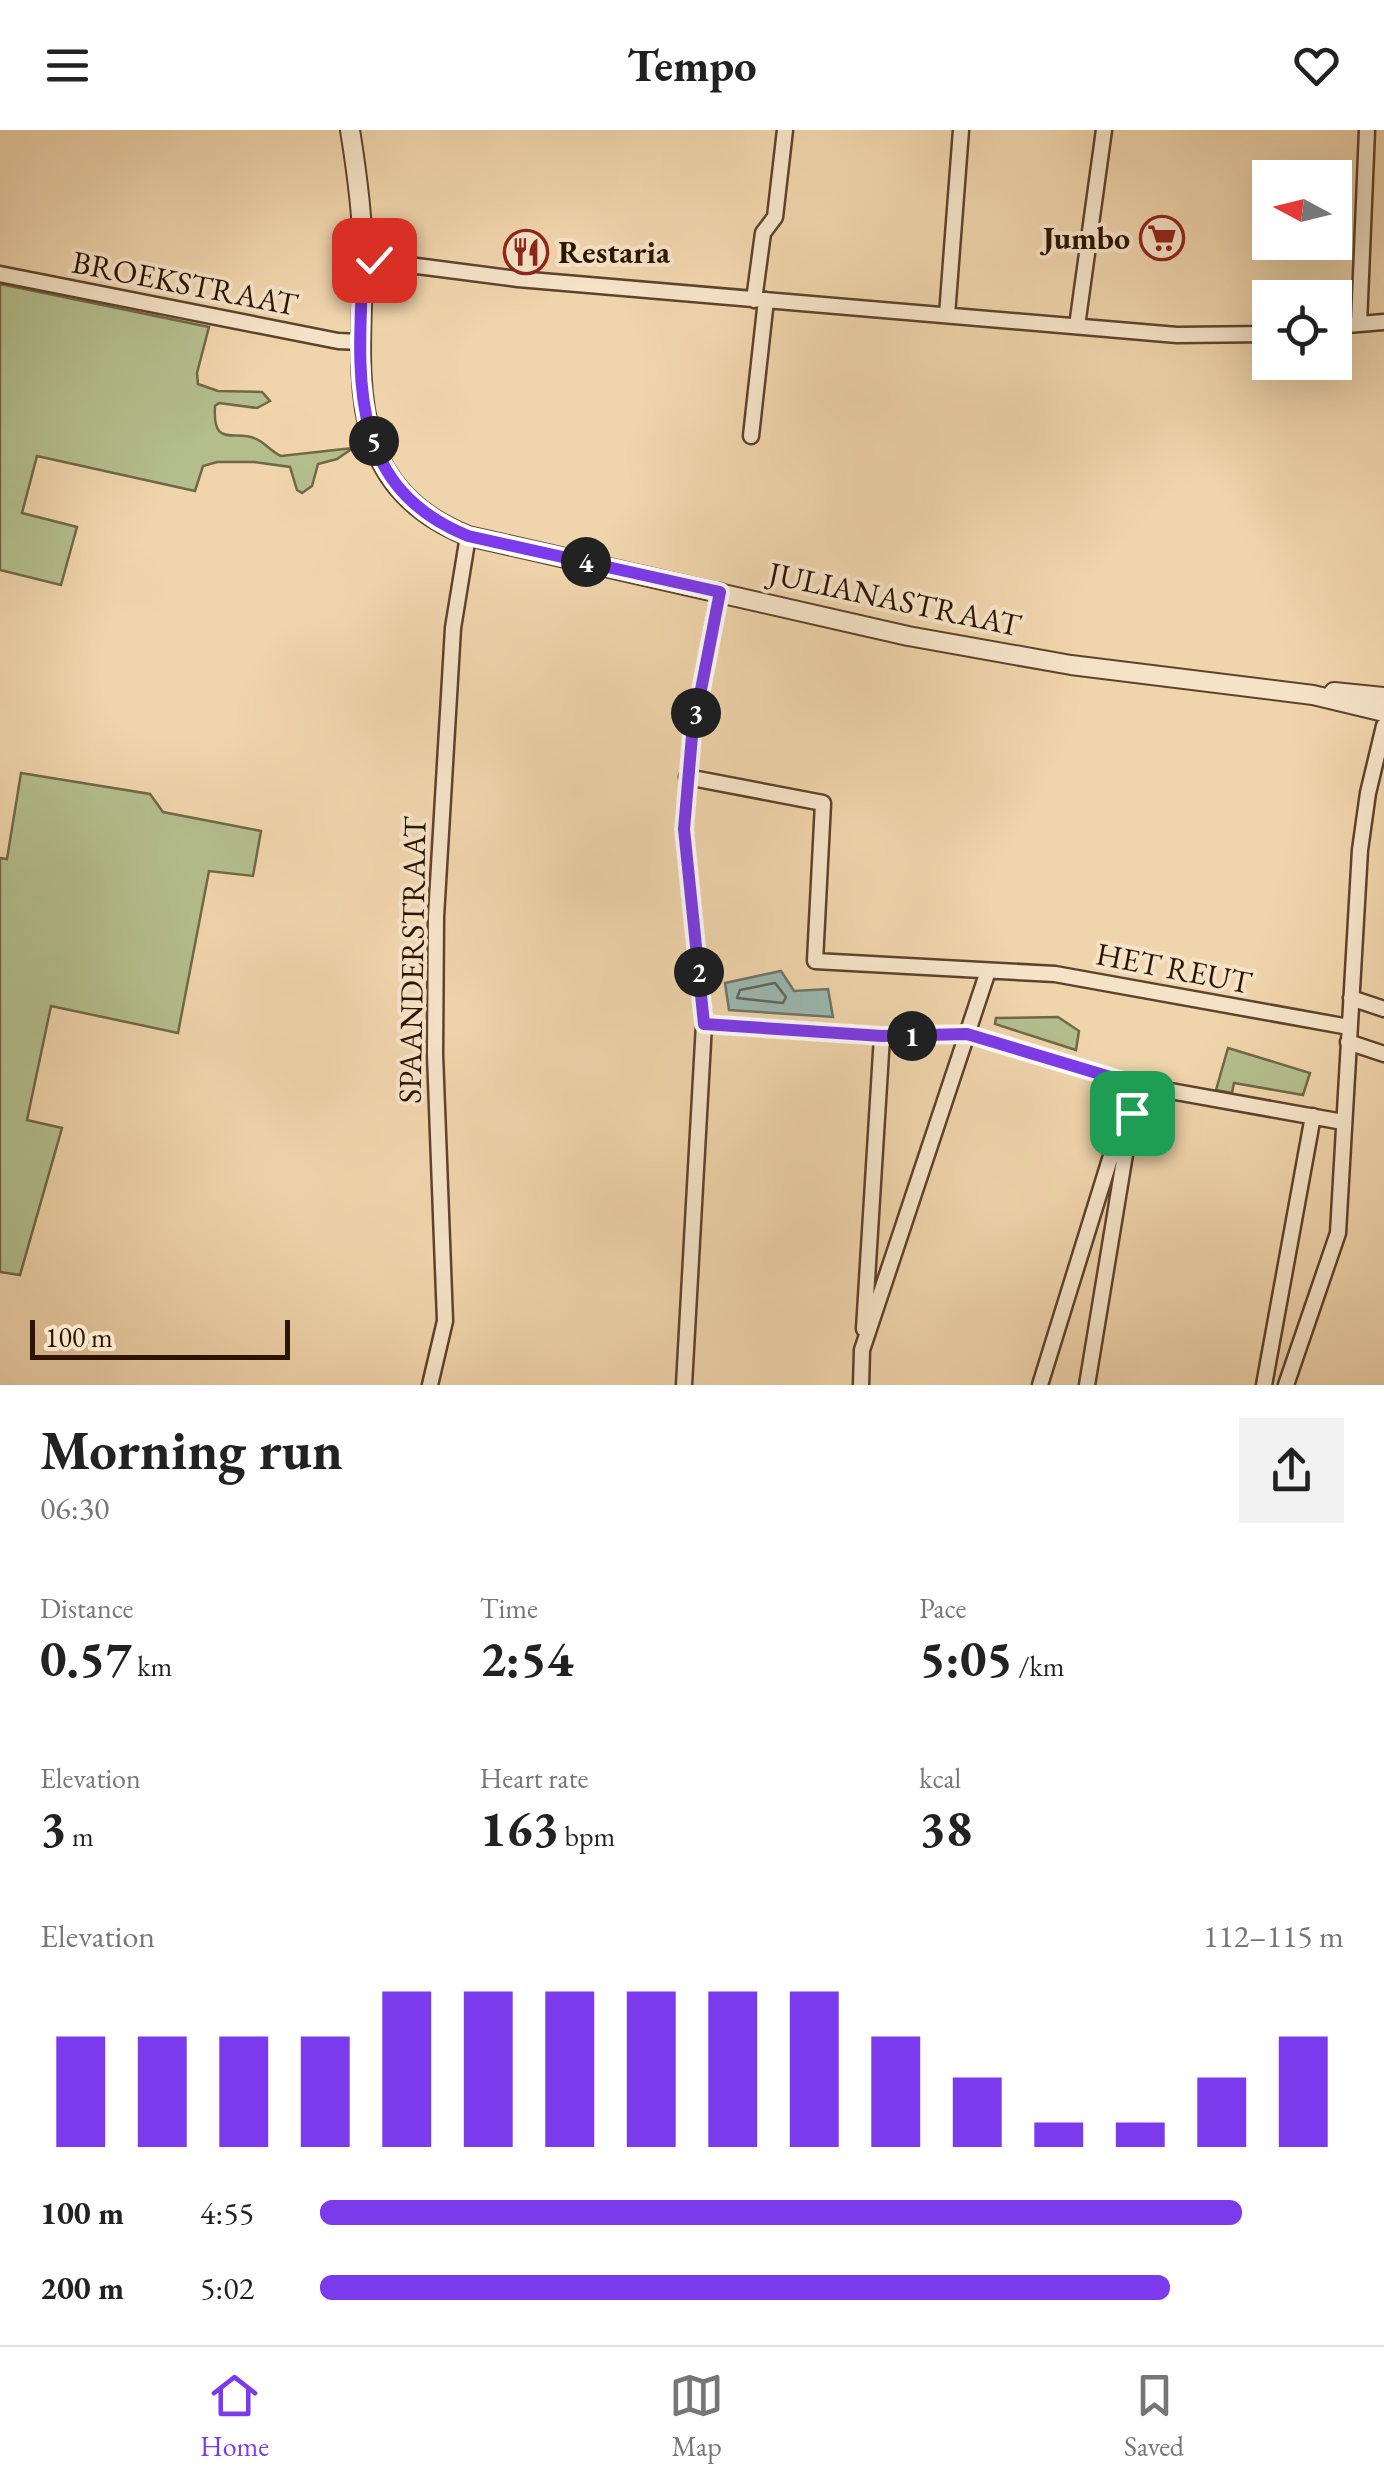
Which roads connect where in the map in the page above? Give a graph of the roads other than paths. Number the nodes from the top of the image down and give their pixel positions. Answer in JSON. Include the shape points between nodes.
{"nodes":[{"id":1,"x":350,"y":130,"type":"edge"},
{"id":2,"x":785,"y":130,"type":"edge"},
{"id":3,"x":961,"y":130,"type":"edge"},
{"id":4,"x":1104,"y":130,"type":"edge"},
{"id":5,"x":1367,"y":130,"type":"edge"},
{"id":6,"x":363,"y":259,"type":"junction"},
{"id":7,"x":0,"y":274,"type":"edge"},
{"id":8,"x":760,"y":300,"type":"junction"},
{"id":9,"x":947,"y":315,"type":"junction"},
{"id":10,"x":1384,"y":322,"type":"edge"},
{"id":11,"x":1359,"y":324,"type":"junction"},
{"id":12,"x":1352,"y":325,"type":"edge"},
{"id":13,"x":1076,"y":326,"type":"junction"},
{"id":14,"x":1252,"y":334,"type":"edge"},
{"id":15,"x":360,"y":342,"type":"junction"},
{"id":16,"x":751,"y":436,"type":"dead end"},
{"id":17,"x":468,"y":536,"type":"junction"},
{"id":18,"x":720,"y":592,"type":"junction"},
{"id":19,"x":1313,"y":695,"type":"junction"},
{"id":20,"x":1384,"y":697,"type":"edge"},
{"id":21,"x":1384,"y":712,"type":"edge"},
{"id":22,"x":1384,"y":726,"type":"edge"},
{"id":23,"x":686,"y":777,"type":"junction"},
{"id":24,"x":988,"y":970,"type":"junction"},
{"id":25,"x":1351,"y":998,"type":"junction"},
{"id":26,"x":1384,"y":1009,"type":"edge"},
{"id":27,"x":704,"y":1024,"type":"junction"},
{"id":28,"x":967,"y":1034,"type":"junction"},
{"id":29,"x":1349,"y":1035,"type":"junction"},
{"id":30,"x":882,"y":1036,"type":"junction"},
{"id":31,"x":1384,"y":1054,"type":"edge"},
{"id":32,"x":1137,"y":1085,"type":"junction"},
{"id":33,"x":1132,"y":1113,"type":"junction"},
{"id":34,"x":1313,"y":1116,"type":"junction"},
{"id":35,"x":1344,"y":1122,"type":"junction"},
{"id":36,"x":862,"y":1350,"type":"junction"},
{"id":37,"x":430,"y":1385,"type":"edge"},
{"id":38,"x":684,"y":1385,"type":"edge"},
{"id":39,"x":860,"y":1385,"type":"edge"},
{"id":40,"x":1040,"y":1385,"type":"edge"},
{"id":41,"x":1087,"y":1385,"type":"edge"},
{"id":42,"x":1264,"y":1385,"type":"edge"},
{"id":43,"x":1286,"y":1385,"type":"edge"}],
"edges":[{"from":1,"to":6,"type":"street","name":"JULIANASTRAAT"},
{"from":2,"to":8,"type":"street","via":[[775,217],[763,233]]},
{"from":3,"to":9,"type":"street"},
{"from":4,"to":13,"type":"street"},
{"from":5,"to":11,"type":"street"},
{"from":6,"to":8,"type":"street"},
{"from":6,"to":15,"type":"street","name":"JULIANASTRAAT"},
{"from":7,"to":15,"type":"street","name":"BROEKSTRAAT"},
{"from":8,"to":9,"type":"street"},
{"from":8,"to":16,"type":"street"},
{"from":9,"to":13,"type":"street"},
{"from":10,"to":11,"type":"street"},
{"from":11,"to":12,"type":"street"},
{"from":13,"to":14,"type":"street"},
{"from":15,"to":17,"type":"street","name":"JULIANASTRAAT","via":[[368,424],[395,486],[435,522]]},
{"from":17,"to":18,"type":"street","name":"JULIANASTRAAT"},
{"from":17,"to":37,"type":"street","name":"SPAANDERSTRAAT","via":[[455,602],[440,843],[434,1054],[445,1320]]},
{"from":18,"to":19,"type":"street","name":"JULIANASTRAAT","via":[[1000,654]]},
{"from":18,"to":23,"type":"street"},
{"from":19,"to":20,"type":"street","name":"JULIANASTRAAT"},
{"from":19,"to":21,"type":"street","name":"JULIANASTRAAT"},
{"from":22,"to":25,"type":"street","via":[[1363,831]]},
{"from":23,"to":24,"type":"street","name":"HET REUT","via":[[823,803],[815,961]]},
{"from":23,"to":27,"type":"street","via":[[684,829]]},
{"from":24,"to":28,"type":"street"},
{"from":24,"to":29,"type":"street","name":"HET REUT","via":[[1055,974]]},
{"from":25,"to":26,"type":"street"},
{"from":25,"to":29,"type":"street"},
{"from":27,"to":30,"type":"street"},
{"from":27,"to":38,"type":"street"},
{"from":28,"to":30,"type":"street"},
{"from":28,"to":32,"type":"street"},
{"from":28,"to":36,"type":"street"},
{"from":29,"to":31,"type":"street","name":"HET REUT"},
{"from":29,"to":35,"type":"street"},
{"from":30,"to":36,"type":"street"},
{"from":32,"to":33,"type":"street"},
{"from":32,"to":34,"type":"street"},
{"from":33,"to":40,"type":"street","via":[[1110,1159]]},
{"from":33,"to":41,"type":"street"},
{"from":34,"to":35,"type":"street"},
{"from":34,"to":42,"type":"street"},
{"from":35,"to":43,"type":"street","via":[[1338,1232]]},
{"from":36,"to":39,"type":"street"}]}
